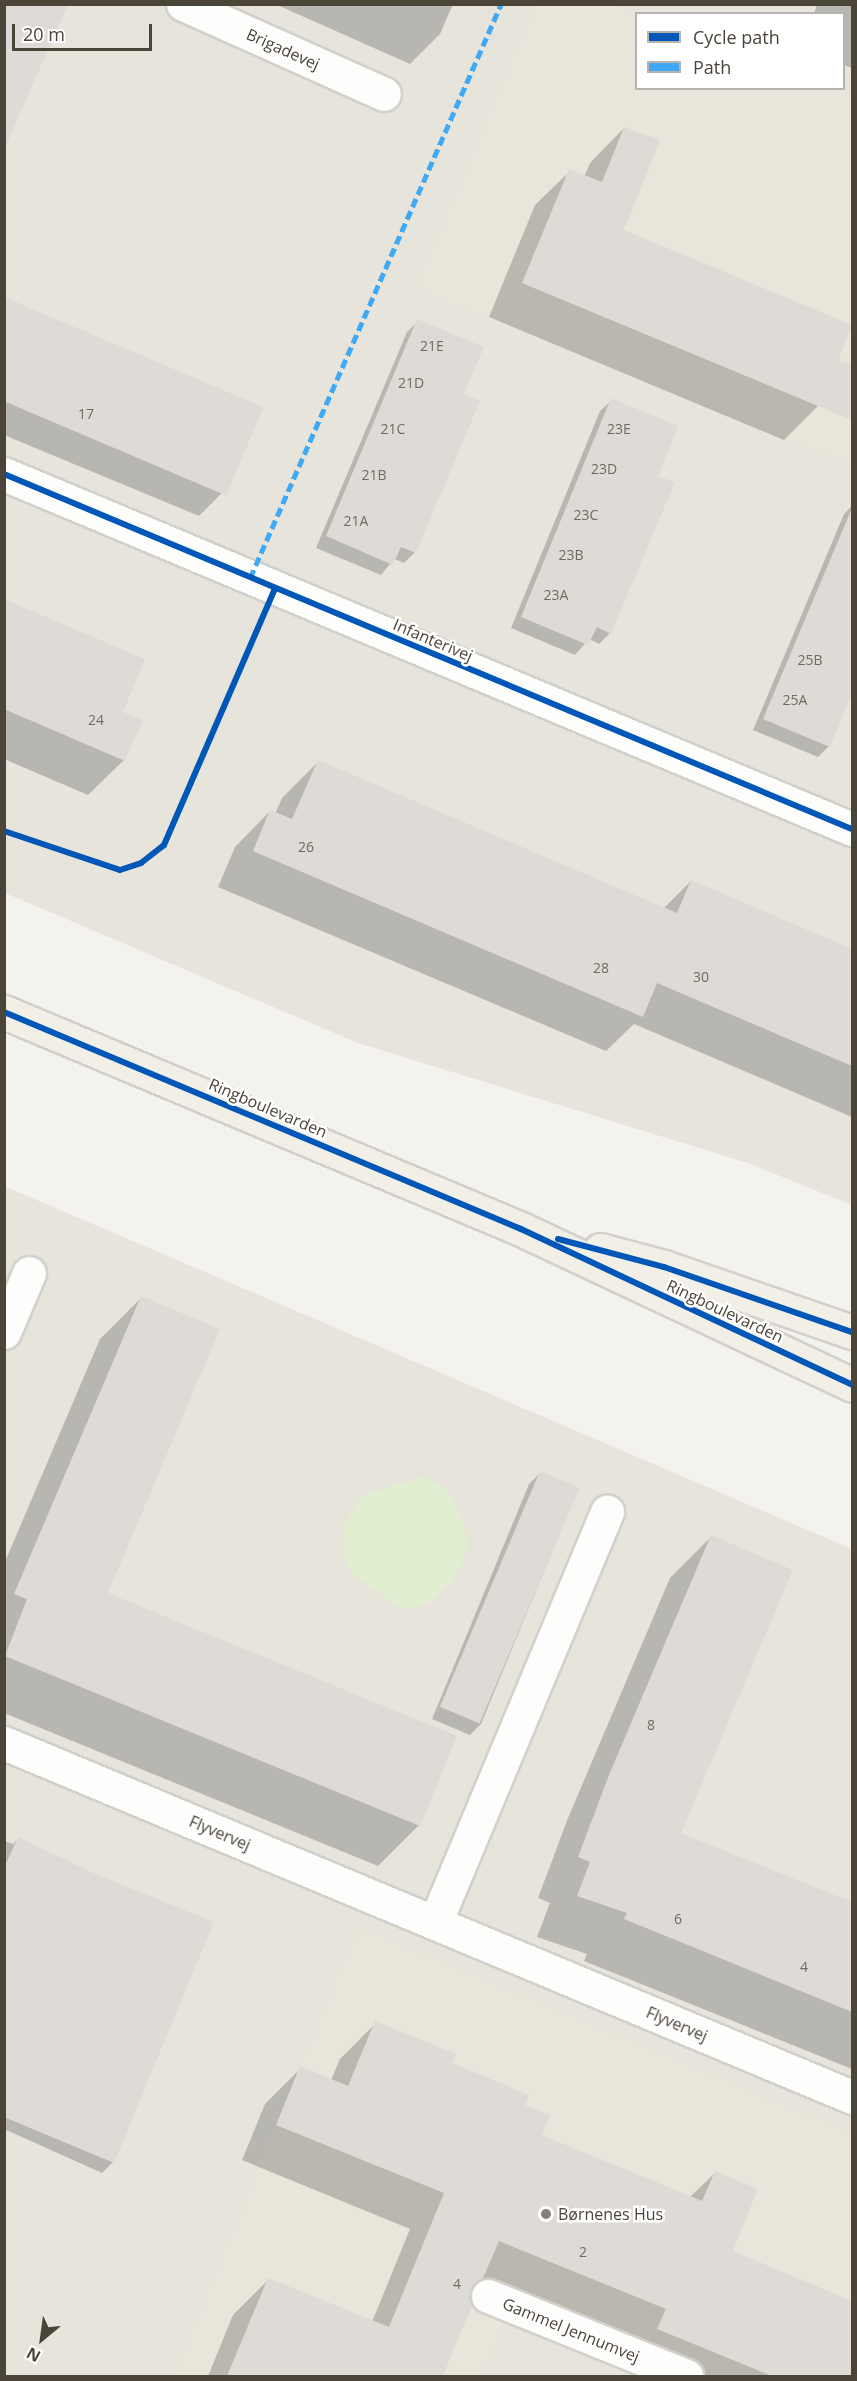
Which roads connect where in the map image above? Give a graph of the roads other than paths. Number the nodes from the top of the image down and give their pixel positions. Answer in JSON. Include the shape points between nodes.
{"nodes":[{"id":1,"x":183,"y":4,"type":"edge"},
{"id":2,"x":384,"y":94,"type":"dead end"},
{"id":3,"x":4,"y":474,"type":"edge"},
{"id":4,"x":852,"y":829,"type":"edge"},
{"id":5,"x":4,"y":1012,"type":"edge"},
{"id":6,"x":521,"y":1229,"type":"junction"},
{"id":7,"x":29,"y":1273,"type":"dead end"},
{"id":8,"x":4,"y":1332,"type":"edge"},
{"id":9,"x":852,"y":1332,"type":"edge"},
{"id":10,"x":852,"y":1385,"type":"edge"},
{"id":11,"x":607,"y":1512,"type":"dead end"},
{"id":12,"x":4,"y":1743,"type":"edge"},
{"id":13,"x":435,"y":1923,"type":"junction"},
{"id":14,"x":852,"y":2097,"type":"edge"},
{"id":15,"x":488,"y":2296,"type":"dead end"},
{"id":16,"x":686,"y":2376,"type":"edge"}],
"edges":[{"from":1,"to":2,"type":"street","name":"Brigadevej"},
{"from":3,"to":4,"type":"street","name":"Infanterivej"},
{"from":5,"to":6,"type":"main road","name":"Ringboulevarden"},
{"from":6,"to":9,"type":"main road","name":"Ringboulevarden","via":[[664,1268]]},
{"from":6,"to":10,"type":"main road","name":"Ringboulevarden"},
{"from":7,"to":8,"type":"street"},
{"from":11,"to":13,"type":"street"},
{"from":12,"to":13,"type":"street","name":"Flyvervej"},
{"from":13,"to":14,"type":"street","name":"Flyvervej"},
{"from":15,"to":16,"type":"street","name":"Gammel Jennumvej"}]}
